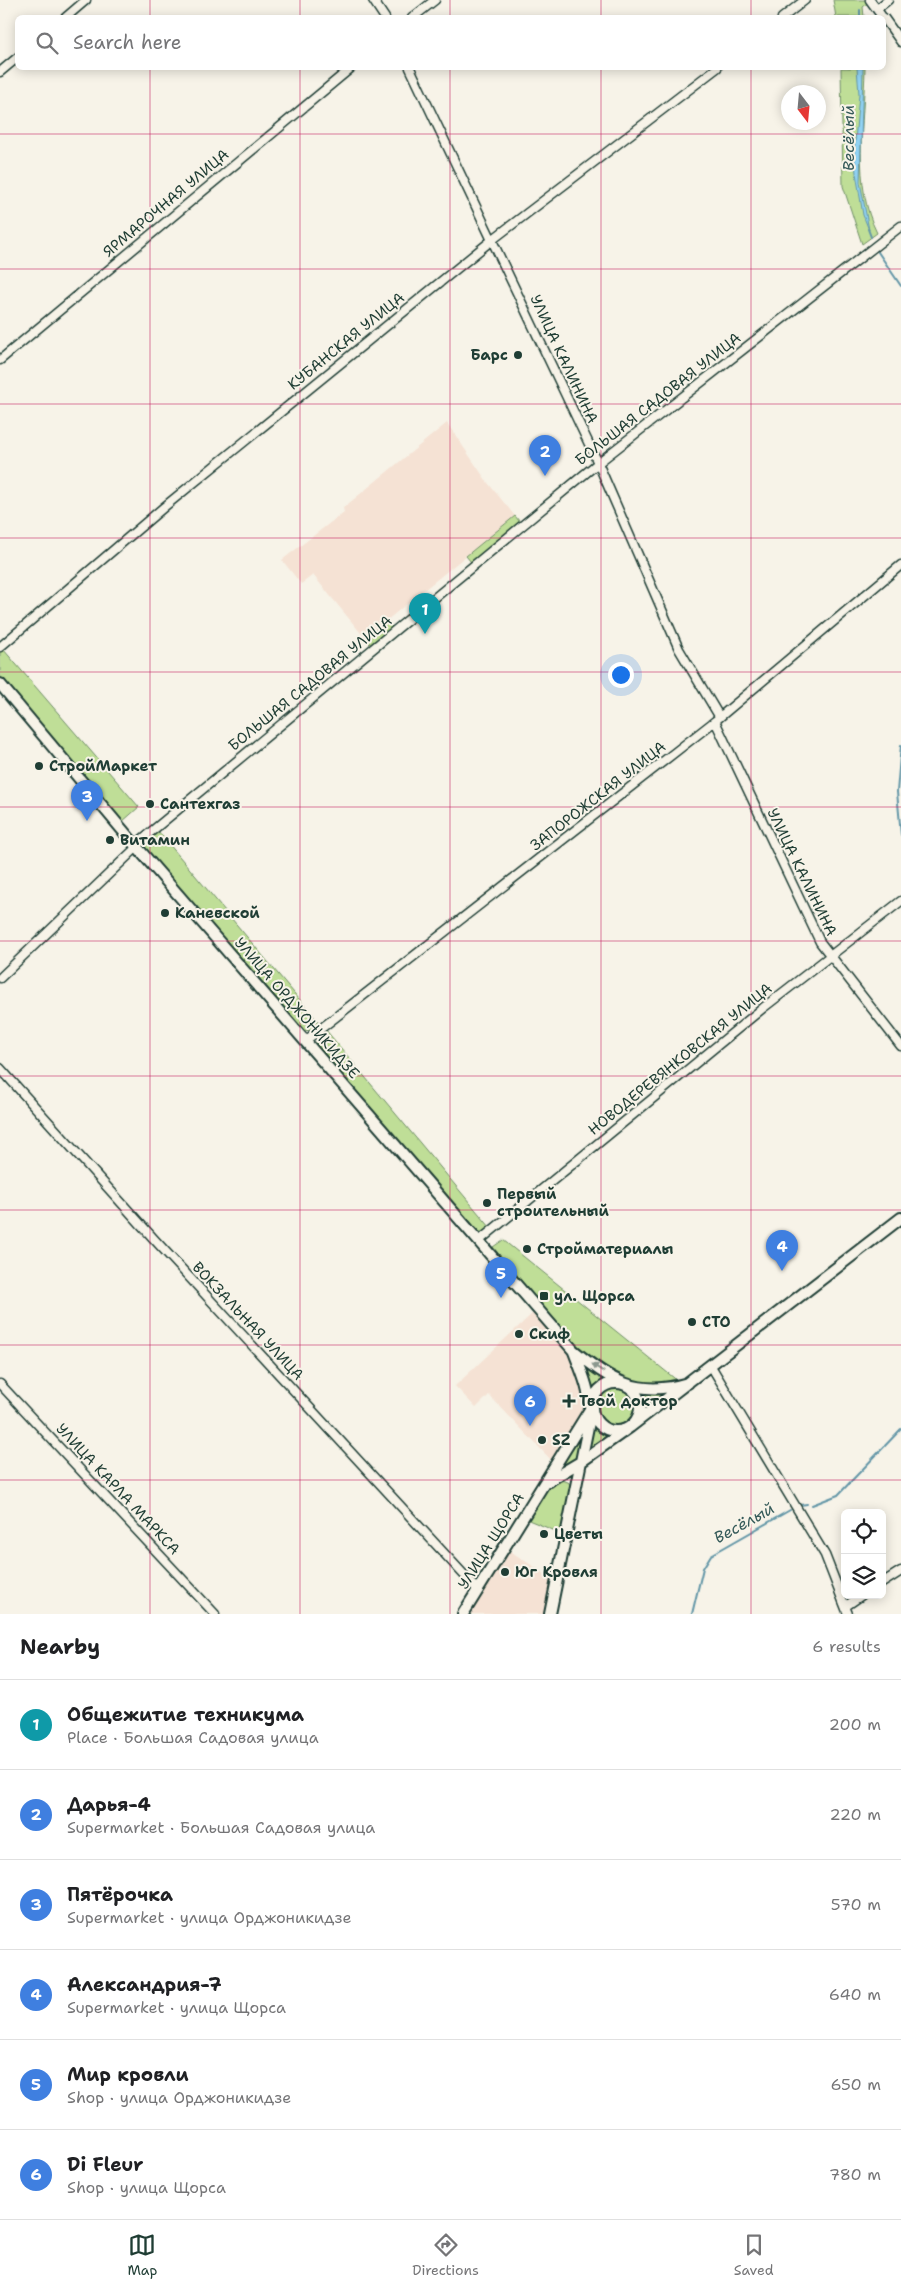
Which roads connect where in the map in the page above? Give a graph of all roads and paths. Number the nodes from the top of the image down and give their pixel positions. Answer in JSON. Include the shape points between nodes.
{"nodes":[{"id":1,"x":86,"y":0,"type":"edge"},
{"id":2,"x":373,"y":0,"type":"edge"},
{"id":3,"x":435,"y":0,"type":"edge"},
{"id":4,"x":805,"y":0,"type":"edge"},
{"id":5,"x":870,"y":0,"type":"edge"},
{"id":6,"x":888,"y":0,"type":"edge"},
{"id":7,"x":877,"y":9,"type":"junction"},
{"id":8,"x":68,"y":15,"type":"edge"},
{"id":9,"x":383,"y":15,"type":"edge"},
{"id":10,"x":416,"y":15,"type":"edge"},
{"id":11,"x":786,"y":15,"type":"edge"},
{"id":12,"x":881,"y":15,"type":"edge"},
{"id":13,"x":886,"y":22,"type":"edge"},
{"id":14,"x":901,"y":42,"type":"edge"},
{"id":15,"x":15,"y":60,"type":"edge"},
{"id":16,"x":349,"y":70,"type":"edge"},
{"id":17,"x":411,"y":70,"type":"edge"},
{"id":18,"x":714,"y":70,"type":"edge"},
{"id":19,"x":0,"y":72,"type":"edge"},
{"id":20,"x":901,"y":226,"type":"edge"},
{"id":21,"x":492,"y":240,"type":"junction"},
{"id":22,"x":0,"y":360,"type":"edge"},
{"id":23,"x":598,"y":464,"type":"junction"},
{"id":24,"x":901,"y":565,"type":"edge"},
{"id":25,"x":0,"y":647,"type":"edge"},
{"id":26,"x":0,"y":684,"type":"edge"},
{"id":27,"x":717,"y":719,"type":"junction"},
{"id":28,"x":136,"y":846,"type":"junction"},
{"id":29,"x":901,"y":901,"type":"edge"},
{"id":30,"x":830,"y":956,"type":"junction"},
{"id":31,"x":0,"y":978,"type":"edge"},
{"id":32,"x":304,"y":1041,"type":"junction"},
{"id":33,"x":901,"y":1046,"type":"edge"},
{"id":34,"x":0,"y":1068,"type":"edge"},
{"id":35,"x":901,"y":1218,"type":"edge"},
{"id":36,"x":479,"y":1242,"type":"junction"},
{"id":37,"x":574,"y":1350,"type":"junction"},
{"id":38,"x":711,"y":1366,"type":"junction"},
{"id":39,"x":688,"y":1383,"type":"junction"},
{"id":40,"x":0,"y":1384,"type":"edge"},
{"id":41,"x":623,"y":1384,"type":"junction"},
{"id":42,"x":591,"y":1407,"type":"junction"},
{"id":43,"x":630,"y":1427,"type":"junction"},
{"id":44,"x":582,"y":1461,"type":"junction"},
{"id":45,"x":545,"y":1483,"type":"junction"},
{"id":46,"x":901,"y":1571,"type":"edge"},
{"id":47,"x":886,"y":1580,"type":"edge"},
{"id":48,"x":478,"y":1590,"type":"junction"},
{"id":49,"x":856,"y":1599,"type":"edge"},
{"id":50,"x":846,"y":1606,"type":"junction"},
{"id":51,"x":215,"y":1614,"type":"edge"},
{"id":52,"x":463,"y":1614,"type":"edge"},
{"id":53,"x":550,"y":1614,"type":"edge"},
{"id":54,"x":848,"y":1614,"type":"edge"}],
"edges":[{"from":1,"to":8,"type":"street"},
{"from":2,"to":9,"type":"street"},
{"from":3,"to":10,"type":"street"},
{"from":4,"to":11,"type":"street"},
{"from":5,"to":7,"type":"street"},
{"from":6,"to":7,"type":"street"},
{"from":7,"to":12,"type":"street"},
{"from":13,"to":14,"type":"street"},
{"from":15,"to":19,"type":"street"},
{"from":16,"to":22,"type":"street","name":"ЯРМАРОЧНАЯ УЛИЦА"},
{"from":17,"to":21,"type":"street","name":"УЛИЦА КАЛИНИНА"},
{"from":18,"to":21,"type":"street","name":"КУБАНСКАЯ УЛИЦА"},
{"from":20,"to":23,"type":"street","name":"БОЛЬШАЯ САДОВАЯ УЛИЦА"},
{"from":21,"to":23,"type":"street","name":"УЛИЦА КАЛИНИНА"},
{"from":21,"to":25,"type":"street","name":"КУБАНСКАЯ УЛИЦА","via":[[164,507]]},
{"from":23,"to":27,"type":"street","name":"УЛИЦА КАЛИНИНА","via":[[679,649]]},
{"from":23,"to":28,"type":"street","name":"БОЛЬШАЯ САДОВАЯ УЛИЦА"},
{"from":24,"to":27,"type":"street","name":"ЗАПОРОЖСКАЯ УЛИЦА"},
{"from":26,"to":28,"type":"main road","name":"УЛИЦА ОРДЖОНИКИДЗЕ"},
{"from":27,"to":30,"type":"street","name":"УЛИЦА КАЛИНИНА","via":[[820,942]]},
{"from":27,"to":32,"type":"street","name":"ЗАПОРОЖСКАЯ УЛИЦА"},
{"from":28,"to":31,"type":"street","name":"БОЛЬШАЯ САДОВАЯ УЛИЦА"},
{"from":28,"to":32,"type":"main road","name":"УЛИЦА ОРДЖОНИКИДЗЕ"},
{"from":29,"to":30,"type":"street","name":"НОВОДЕРЕВЯНКОВСКАЯ УЛИЦА"},
{"from":30,"to":33,"type":"street","name":"УЛИЦА КАЛИНИНА"},
{"from":30,"to":36,"type":"street","name":"НОВОДЕРЕВЯНКОВСКАЯ УЛИЦА"},
{"from":32,"to":36,"type":"main road","name":"УЛИЦА ОРДЖОНИКИДЗЕ"},
{"from":34,"to":48,"type":"street","name":"ВОКЗАЛЬНАЯ УЛИЦА"},
{"from":35,"to":38,"type":"main road","name":"УЛИЦА ЩОРСА"},
{"from":36,"to":37,"type":"main road","name":"УЛИЦА ОРДЖОНИКИДЗЕ"},
{"from":41,"to":37,"type":"main road","one_way":true},
{"from":37,"to":42,"type":"main road"},
{"from":38,"to":39,"type":"main road","name":"УЛИЦА ЩОРСА"},
{"from":38,"to":50,"type":"street","via":[[825,1555]]},
{"from":39,"to":41,"type":"main road","via":[[660,1388]]},
{"from":39,"to":43,"type":"main road","name":"УЛИЦА ЩОРСА"},
{"from":40,"to":51,"type":"street","name":"УЛИЦА КАРЛА МАРКСА"},
{"from":41,"to":42,"type":"main road","via":[[609,1384],[600,1389]]},
{"from":41,"to":43,"type":"main road","via":[[635,1393],[640,1404],[637,1418]]},
{"from":42,"to":43,"type":"main road","via":[[594,1419],[603,1428],[614,1432]]},
{"from":42,"to":44,"type":"main road"},
{"from":42,"to":45,"type":"main road","name":"УЛИЦА ЩОРСА"},
{"from":43,"to":44,"type":"main road","name":"УЛИЦА ЩОРСА"},
{"from":44,"to":45,"type":"main road","name":"УЛИЦА ЩОРСА"},
{"from":44,"to":53,"type":"main road"},
{"from":45,"to":48,"type":"main road","name":"УЛИЦА ЩОРСА"},
{"from":46,"to":47,"type":"street"},
{"from":48,"to":52,"type":"main road","name":"УЛИЦА ЩОРСА"},
{"from":49,"to":50,"type":"street"},
{"from":50,"to":54,"type":"street"}]}
